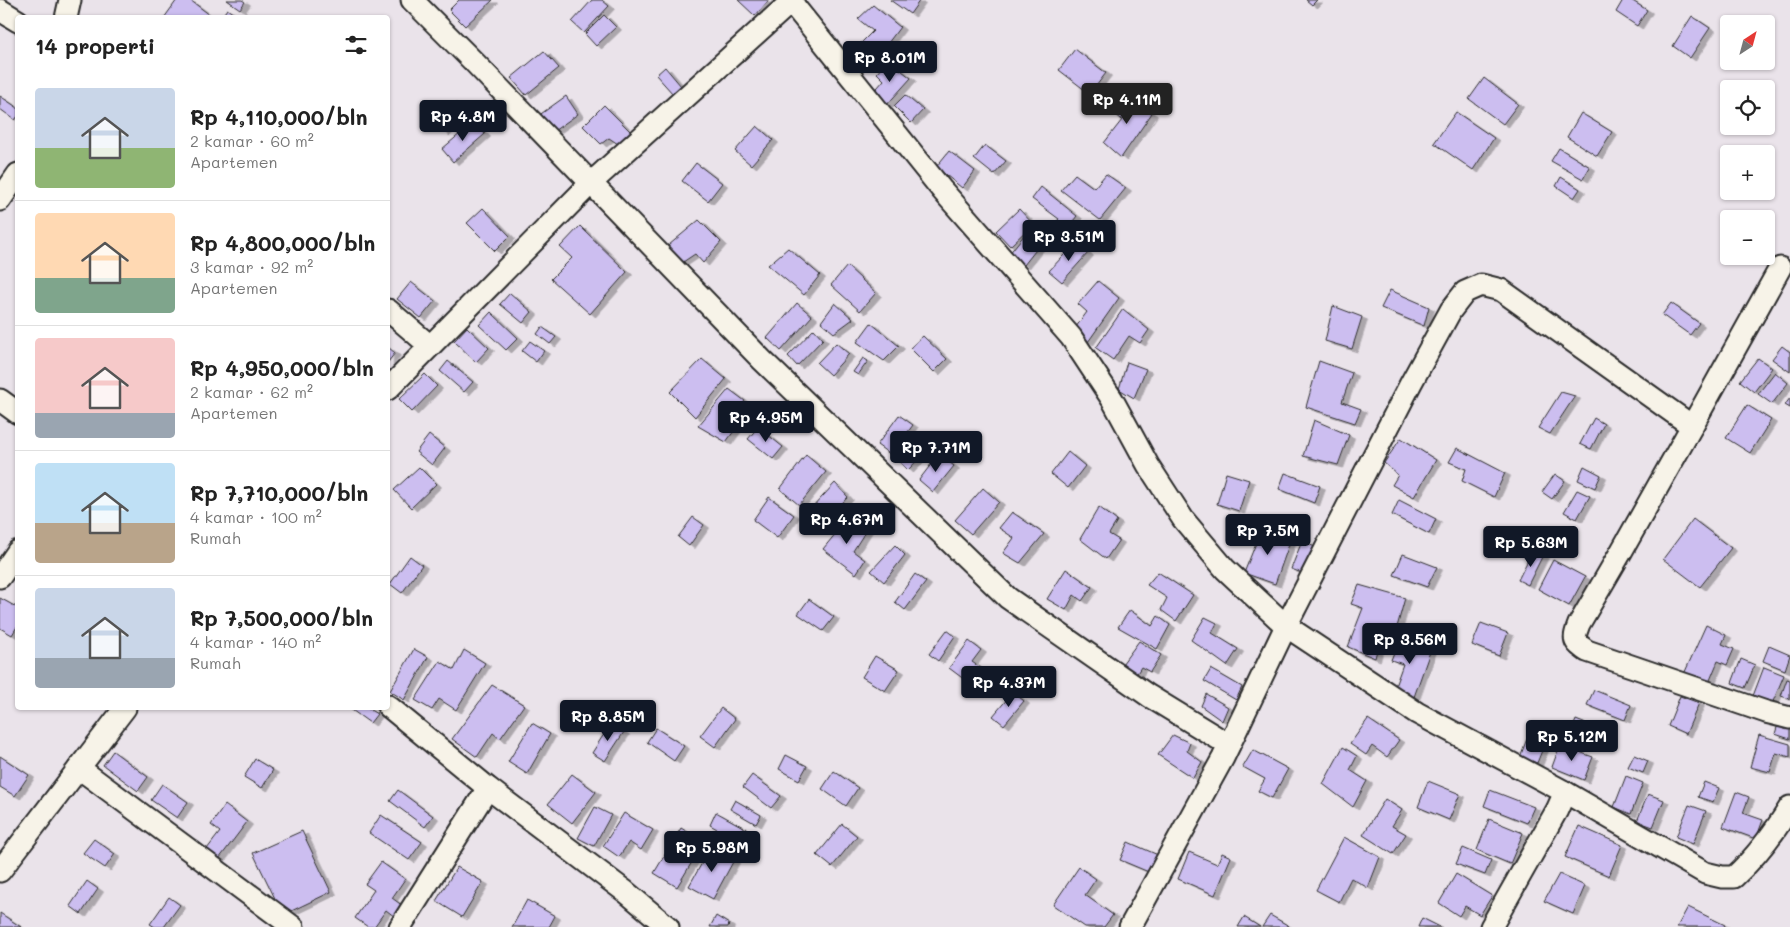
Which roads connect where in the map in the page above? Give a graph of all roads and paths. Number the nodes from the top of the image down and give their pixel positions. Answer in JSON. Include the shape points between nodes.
{"nodes":[{"id":1,"x":70,"y":0,"type":"edge"},
{"id":2,"x":412,"y":0,"type":"edge"},
{"id":3,"x":792,"y":1,"type":"edge"},
{"id":4,"x":0,"y":10,"type":"edge"},
{"id":5,"x":67,"y":15,"type":"edge"},
{"id":6,"x":15,"y":19,"type":"edge"},
{"id":7,"x":15,"y":178,"type":"edge"},
{"id":8,"x":591,"y":183,"type":"junction"},
{"id":9,"x":0,"y":200,"type":"edge"},
{"id":10,"x":1780,"y":268,"type":"dead end"},
{"id":11,"x":390,"y":312,"type":"edge"},
{"id":12,"x":430,"y":346,"type":"junction"},
{"id":13,"x":390,"y":387,"type":"edge"},
{"id":14,"x":0,"y":400,"type":"edge"},
{"id":15,"x":15,"y":412,"type":"edge"},
{"id":16,"x":1692,"y":426,"type":"junction"},
{"id":17,"x":15,"y":555,"type":"edge"},
{"id":18,"x":0,"y":577,"type":"edge"},
{"id":19,"x":1286,"y":626,"type":"junction"},
{"id":20,"x":390,"y":708,"type":"edge"},
{"id":21,"x":123,"y":710,"type":"edge"},
{"id":22,"x":1790,"y":718,"type":"edge"},
{"id":23,"x":1229,"y":745,"type":"junction"},
{"id":24,"x":79,"y":768,"type":"junction"},
{"id":25,"x":488,"y":788,"type":"junction"},
{"id":26,"x":1565,"y":792,"type":"junction"},
{"id":27,"x":1790,"y":807,"type":"edge"},
{"id":28,"x":0,"y":871,"type":"edge"},
{"id":29,"x":293,"y":927,"type":"edge"},
{"id":30,"x":400,"y":927,"type":"edge"},
{"id":31,"x":668,"y":927,"type":"edge"},
{"id":32,"x":1130,"y":927,"type":"edge"},
{"id":33,"x":1491,"y":927,"type":"edge"}],
"edges":[{"from":1,"to":5,"type":"street"},
{"from":2,"to":8,"type":"street"},
{"from":3,"to":8,"type":"street"},
{"from":3,"to":19,"type":"street","via":[[942,190],[1071,337],[1183,519],[1225,569]]},
{"from":4,"to":6,"type":"street"},
{"from":7,"to":9,"type":"street"},
{"from":8,"to":12,"type":"street"},
{"from":8,"to":23,"type":"street","via":[[762,360],[1008,598],[1149,696]]},
{"from":10,"to":16,"type":"street"},
{"from":11,"to":12,"type":"street"},
{"from":12,"to":13,"type":"street"},
{"from":14,"to":15,"type":"street"},
{"from":16,"to":19,"type":"street","via":[[1501,290],[1481,285],[1465,292],[1451,310],[1411,382]]},
{"from":16,"to":22,"type":"street","via":[[1578,624],[1574,636],[1576,643],[1587,651]]},
{"from":17,"to":18,"type":"street"},
{"from":19,"to":23,"type":"street"},
{"from":19,"to":26,"type":"street","via":[[1416,713]]},
{"from":20,"to":25,"type":"street"},
{"from":21,"to":24,"type":"street"},
{"from":23,"to":32,"type":"street"},
{"from":24,"to":28,"type":"street"},
{"from":24,"to":29,"type":"street"},
{"from":25,"to":30,"type":"street"},
{"from":25,"to":31,"type":"street"},
{"from":26,"to":27,"type":"street","via":[[1706,873],[1722,877],[1734,877],[1742,870],[1774,834]]},
{"from":26,"to":33,"type":"street"}]}
